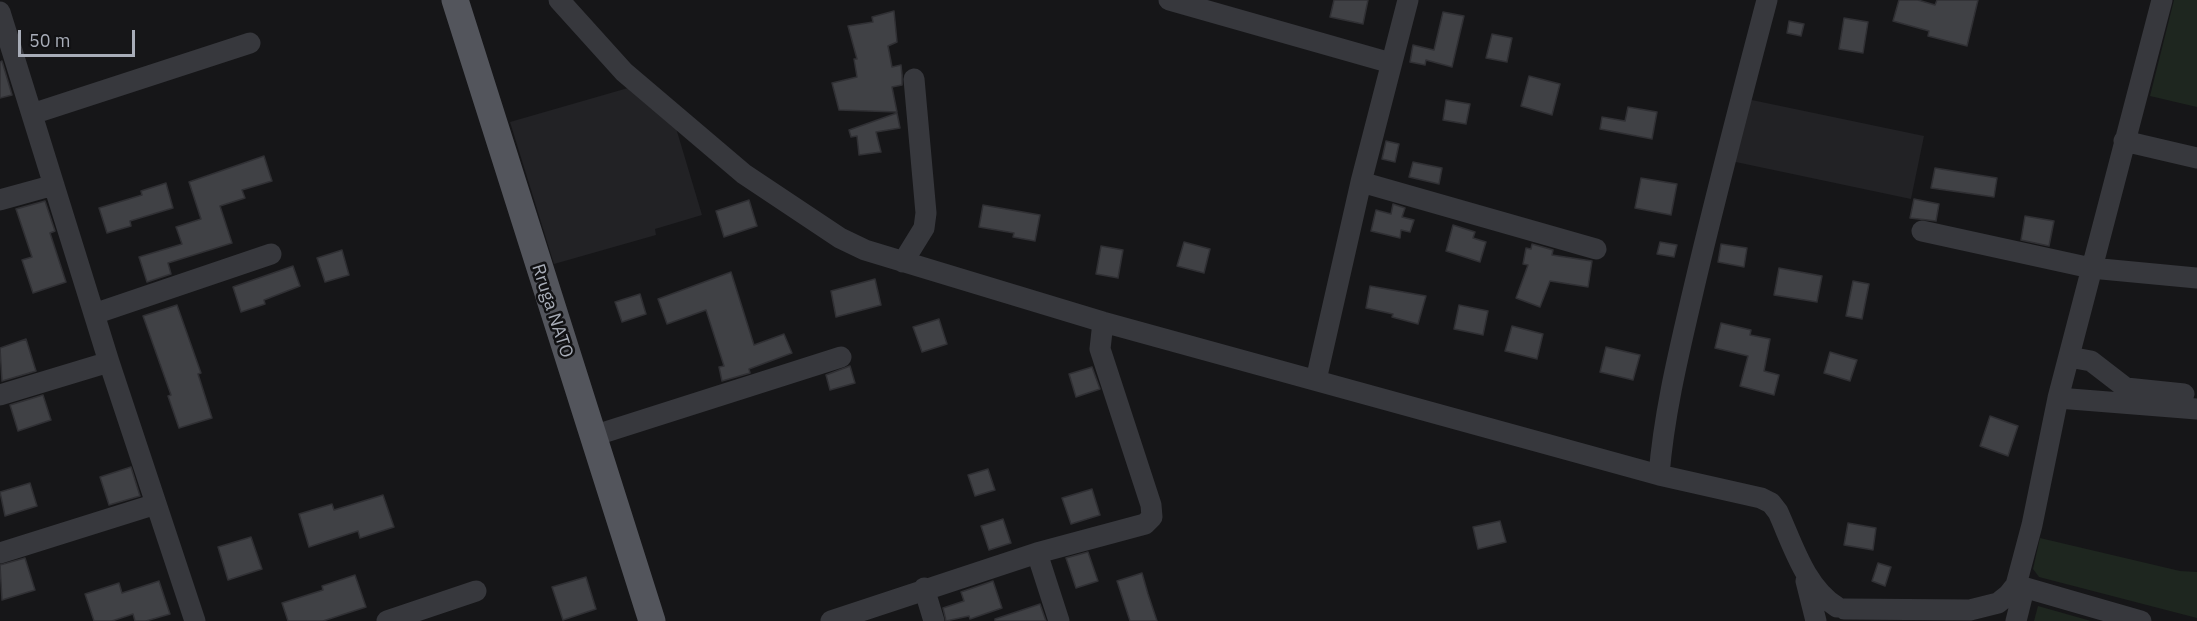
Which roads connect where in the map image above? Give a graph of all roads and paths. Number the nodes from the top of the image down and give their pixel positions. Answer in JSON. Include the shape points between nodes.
{"nodes":[{"id":1,"x":455,"y":0,"type":"edge"},
{"id":2,"x":559,"y":0,"type":"edge"},
{"id":3,"x":1168,"y":0,"type":"edge"},
{"id":4,"x":1408,"y":0,"type":"edge"},
{"id":5,"x":1767,"y":0,"type":"edge"},
{"id":6,"x":2163,"y":0,"type":"edge"},
{"id":7,"x":0,"y":12,"type":"edge"},
{"id":8,"x":250,"y":43,"type":"dead end"},
{"id":9,"x":1391,"y":63,"type":"junction"},
{"id":10,"x":914,"y":79,"type":"dead end"},
{"id":11,"x":32,"y":114,"type":"junction"},
{"id":12,"x":2124,"y":141,"type":"junction"},
{"id":13,"x":2197,"y":158,"type":"edge"},
{"id":14,"x":1361,"y":182,"type":"junction"},
{"id":15,"x":54,"y":185,"type":"junction"},
{"id":16,"x":0,"y":200,"type":"edge"},
{"id":17,"x":1922,"y":231,"type":"dead end"},
{"id":18,"x":1596,"y":249,"type":"dead end"},
{"id":19,"x":272,"y":254,"type":"dead end"},
{"id":20,"x":903,"y":262,"type":"junction"},
{"id":21,"x":2091,"y":268,"type":"junction"},
{"id":22,"x":2197,"y":279,"type":"edge"},
{"id":23,"x":94,"y":314,"type":"junction"},
{"id":24,"x":1103,"y":322,"type":"junction"},
{"id":25,"x":841,"y":357,"type":"dead end"},
{"id":26,"x":2069,"y":357,"type":"junction"},
{"id":27,"x":109,"y":362,"type":"junction"},
{"id":28,"x":1316,"y":380,"type":"junction"},
{"id":29,"x":0,"y":395,"type":"edge"},
{"id":30,"x":2197,"y":395,"type":"edge"},
{"id":31,"x":2058,"y":398,"type":"junction"},
{"id":32,"x":2197,"y":409,"type":"edge"},
{"id":33,"x":592,"y":436,"type":"junction"},
{"id":34,"x":1659,"y":475,"type":"junction"},
{"id":35,"x":156,"y":504,"type":"junction"},
{"id":36,"x":0,"y":553,"type":"edge"},
{"id":37,"x":1037,"y":553,"type":"junction"},
{"id":38,"x":1801,"y":563,"type":"junction"},
{"id":39,"x":2020,"y":587,"type":"junction"},
{"id":40,"x":924,"y":588,"type":"junction"},
{"id":41,"x":476,"y":591,"type":"dead end"},
{"id":42,"x":1918,"y":610,"type":"junction"},
{"id":43,"x":1845,"y":612,"type":"edge"},
{"id":44,"x":195,"y":621,"type":"edge"},
{"id":45,"x":387,"y":621,"type":"edge"},
{"id":46,"x":652,"y":621,"type":"edge"},
{"id":47,"x":831,"y":621,"type":"edge"},
{"id":48,"x":934,"y":621,"type":"edge"},
{"id":49,"x":1059,"y":621,"type":"edge"},
{"id":50,"x":1817,"y":621,"type":"edge"},
{"id":51,"x":1882,"y":621,"type":"edge"},
{"id":52,"x":2016,"y":621,"type":"edge"},
{"id":53,"x":2141,"y":621,"type":"edge"}],
"edges":[{"from":1,"to":33,"type":"main road","name":"Rruga NATO"},
{"from":2,"to":20,"type":"street","via":[[624,72],[744,174],[840,238]]},
{"from":3,"to":9,"type":"street"},
{"from":4,"to":9,"type":"street"},
{"from":5,"to":34,"type":"street","via":[[1672,381]]},
{"from":6,"to":12,"type":"street"},
{"from":7,"to":11,"type":"street"},
{"from":8,"to":11,"type":"street"},
{"from":9,"to":14,"type":"street"},
{"from":10,"to":20,"type":"street","via":[[926,213],[924,228]]},
{"from":11,"to":15,"type":"street"},
{"from":12,"to":13,"type":"street"},
{"from":12,"to":21,"type":"street"},
{"from":14,"to":18,"type":"street"},
{"from":14,"to":28,"type":"street"},
{"from":15,"to":16,"type":"street"},
{"from":15,"to":23,"type":"street"},
{"from":17,"to":21,"type":"street"},
{"from":19,"to":23,"type":"street"},
{"from":20,"to":24,"type":"street"},
{"from":21,"to":22,"type":"street"},
{"from":21,"to":26,"type":"street"},
{"from":23,"to":27,"type":"street"},
{"from":24,"to":28,"type":"street"},
{"from":24,"to":37,"type":"street","via":[[1100,349],[1152,517],[1145,524]]},
{"from":25,"to":33,"type":"street"},
{"from":26,"to":30,"type":"street","via":[[2091,361],[2126,388]]},
{"from":26,"to":31,"type":"street"},
{"from":27,"to":29,"type":"street"},
{"from":27,"to":35,"type":"street"},
{"from":28,"to":34,"type":"street"},
{"from":31,"to":32,"type":"street"},
{"from":31,"to":39,"type":"street"},
{"from":33,"to":46,"type":"main road","name":"Rruga NATO"},
{"from":34,"to":38,"type":"street","via":[[1771,503]]},
{"from":35,"to":36,"type":"street"},
{"from":35,"to":44,"type":"street"},
{"from":37,"to":40,"type":"street"},
{"from":37,"to":49,"type":"street"},
{"from":38,"to":43,"type":"street","via":[[1814,587]]},
{"from":38,"to":50,"type":"street"},
{"from":39,"to":42,"type":"street","via":[[1986,607]]},
{"from":39,"to":52,"type":"street"},
{"from":39,"to":53,"type":"street"},
{"from":40,"to":47,"type":"street"},
{"from":40,"to":48,"type":"street"},
{"from":41,"to":45,"type":"street"},
{"from":42,"to":43,"type":"street"},
{"from":42,"to":51,"type":"street"},
{"from":43,"to":50,"type":"street","via":[[1824,611]]}]}
